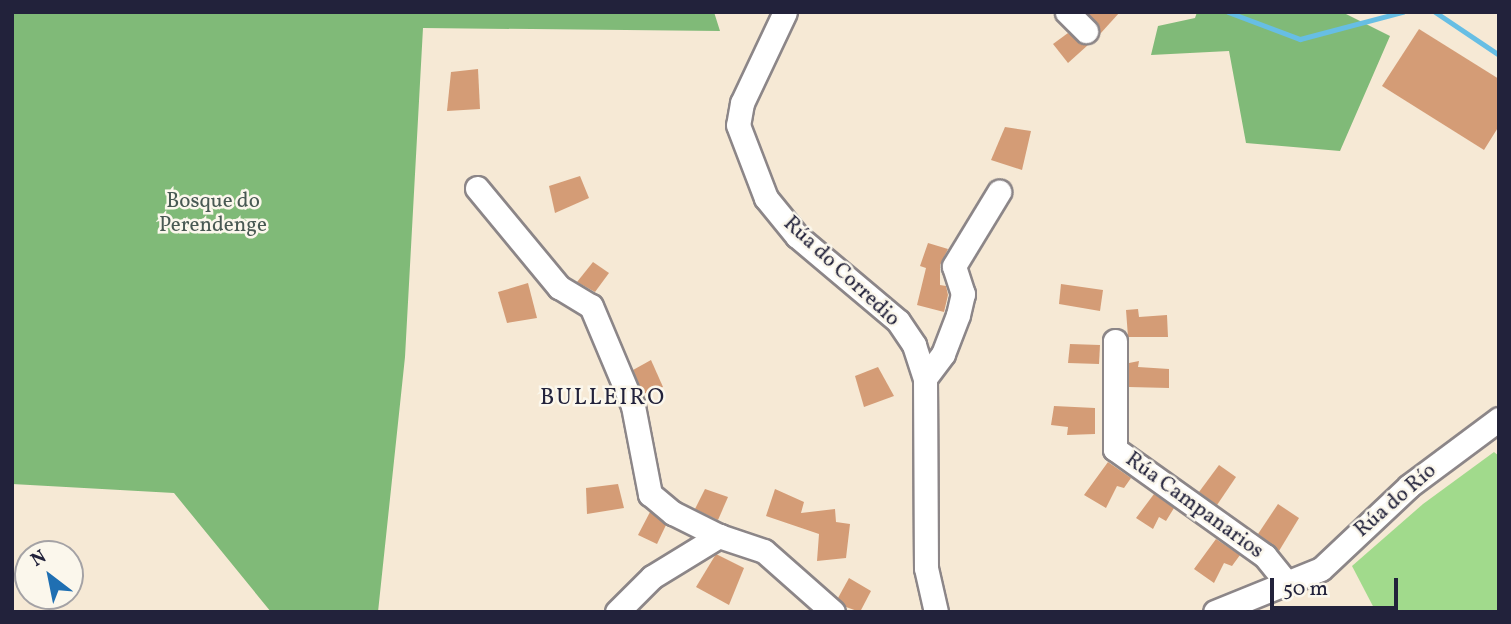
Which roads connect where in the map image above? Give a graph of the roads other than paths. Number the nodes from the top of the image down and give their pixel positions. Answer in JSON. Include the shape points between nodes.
{"nodes":[{"id":1,"x":785,"y":12,"type":"edge"},
{"id":2,"x":1067,"y":12,"type":"edge"},
{"id":3,"x":1086,"y":31,"type":"dead end"},
{"id":4,"x":477,"y":188,"type":"dead end"},
{"id":5,"x":999,"y":192,"type":"dead end"},
{"id":6,"x":1115,"y":341,"type":"dead end"},
{"id":7,"x":925,"y":378,"type":"junction"},
{"id":8,"x":1495,"y":427,"type":"edge"},
{"id":9,"x":719,"y":536,"type":"junction"},
{"id":10,"x":1287,"y":583,"type":"junction"},
{"id":11,"x":617,"y":612,"type":"edge"},
{"id":12,"x":833,"y":612,"type":"edge"},
{"id":13,"x":936,"y":612,"type":"edge"},
{"id":14,"x":1215,"y":612,"type":"edge"}],
"edges":[{"from":1,"to":7,"type":"street","name":"Rúa do Corredio","via":[[742,103],[738,125],[750,161],[766,198],[797,236],[898,321],[914,345]]},
{"from":2,"to":3,"type":"street"},
{"from":4,"to":9,"type":"street","via":[[559,287],[591,306],[633,406],[650,494],[673,513]]},
{"from":5,"to":7,"type":"street","via":[[954,266],[963,294],[958,315],[943,354]]},
{"from":6,"to":10,"type":"street","name":"Rúa Campanarios","via":[[1115,449],[1265,556]]},
{"from":7,"to":13,"type":"street","name":"Rúa do Corredio","via":[[926,568]]},
{"from":8,"to":10,"type":"street","name":"Rúa do Río","via":[[1409,486],[1321,569]]},
{"from":9,"to":11,"type":"street","via":[[652,577]]},
{"from":9,"to":12,"type":"street","via":[[764,551]]},
{"from":10,"to":14,"type":"street","name":"Rúa do Río"}]}
